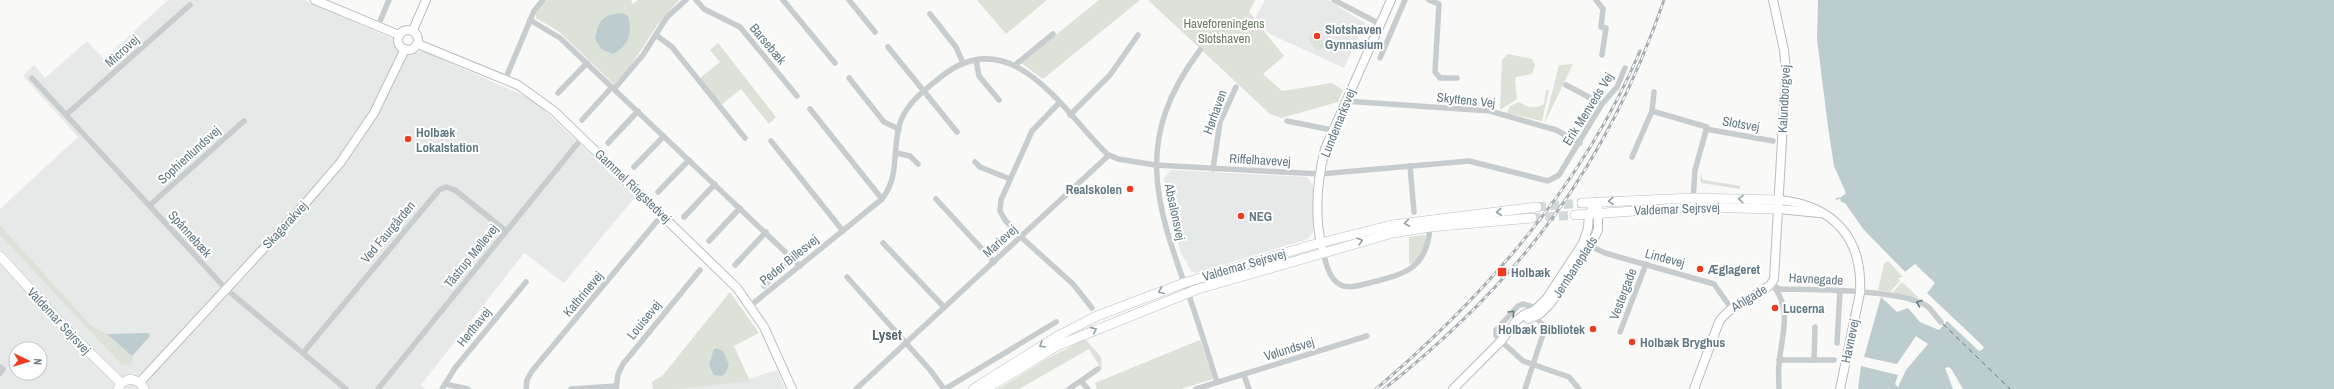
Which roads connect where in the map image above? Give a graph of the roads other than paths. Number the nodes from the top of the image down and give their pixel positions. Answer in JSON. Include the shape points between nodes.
{"nodes":[{"id":1,"x":315,"y":0,"type":"edge"},
{"id":2,"x":389,"y":0,"type":"edge"},
{"id":3,"x":426,"y":0,"type":"edge"},
{"id":4,"x":543,"y":0,"type":"edge"},
{"id":5,"x":686,"y":0,"type":"edge"},
{"id":6,"x":696,"y":0,"type":"edge"},
{"id":7,"x":783,"y":0,"type":"edge"},
{"id":8,"x":849,"y":0,"type":"edge"},
{"id":9,"x":1334,"y":0,"type":"edge"},
{"id":10,"x":1391,"y":0,"type":"edge"},
{"id":11,"x":1405,"y":0,"type":"edge"},
{"id":12,"x":1429,"y":0,"type":"edge"},
{"id":13,"x":1596,"y":0,"type":"edge"},
{"id":14,"x":1773,"y":0,"type":"edge"},
{"id":15,"x":190,"y":5,"type":"dead end"},
{"id":16,"x":930,"y":14,"type":"dead end"},
{"id":17,"x":530,"y":20,"type":"junction"},
{"id":18,"x":1380,"y":24,"type":"junction"},
{"id":19,"x":378,"y":26,"type":"junction"},
{"id":20,"x":413,"y":30,"type":"junction"},
{"id":21,"x":875,"y":32,"type":"dead end"},
{"id":22,"x":1053,"y":34,"type":"dead end"},
{"id":23,"x":399,"y":35,"type":"junction"},
{"id":24,"x":656,"y":35,"type":"junction"},
{"id":25,"x":1138,"y":35,"type":"dead end"},
{"id":26,"x":1782,"y":38,"type":"junction"},
{"id":27,"x":418,"y":44,"type":"junction"},
{"id":28,"x":888,"y":47,"type":"dead end"},
{"id":29,"x":404,"y":49,"type":"junction"},
{"id":30,"x":1200,"y":50,"type":"dead end"},
{"id":31,"x":1602,"y":55,"type":"dead end"},
{"id":32,"x":1380,"y":58,"type":"dead end"},
{"id":33,"x":976,"y":60,"type":"junction"},
{"id":34,"x":586,"y":63,"type":"junction"},
{"id":35,"x":835,"y":63,"type":"dead end"},
{"id":36,"x":963,"y":63,"type":"junction"},
{"id":37,"x":1016,"y":65,"type":"junction"},
{"id":38,"x":1625,"y":68,"type":"dead end"},
{"id":39,"x":1779,"y":68,"type":"dead end"},
{"id":40,"x":32,"y":78,"type":"dead end"},
{"id":41,"x":849,"y":78,"type":"dead end"},
{"id":42,"x":1457,"y":78,"type":"dead end"},
{"id":43,"x":505,"y":80,"type":"junction"},
{"id":44,"x":1566,"y":85,"type":"dead end"},
{"id":45,"x":1236,"y":87,"type":"dead end"},
{"id":46,"x":613,"y":88,"type":"junction"},
{"id":47,"x":923,"y":90,"type":"junction"},
{"id":48,"x":1654,"y":92,"type":"dead end"},
{"id":49,"x":558,"y":93,"type":"dead end"},
{"id":50,"x":797,"y":96,"type":"dead end"},
{"id":51,"x":999,"y":100,"type":"dead end"},
{"id":52,"x":1345,"y":101,"type":"junction"},
{"id":53,"x":1059,"y":103,"type":"junction"},
{"id":54,"x":1602,"y":104,"type":"junction"},
{"id":55,"x":810,"y":109,"type":"dead end"},
{"id":56,"x":638,"y":111,"type":"junction"},
{"id":57,"x":1652,"y":111,"type":"junction"},
{"id":58,"x":67,"y":114,"type":"junction"},
{"id":59,"x":1070,"y":115,"type":"junction"},
{"id":60,"x":582,"y":120,"type":"dead end"},
{"id":61,"x":1287,"y":121,"type":"dead end"},
{"id":62,"x":244,"y":122,"type":"dead end"},
{"id":63,"x":1706,"y":128,"type":"junction"},
{"id":64,"x":899,"y":129,"type":"junction"},
{"id":65,"x":1332,"y":130,"type":"junction"},
{"id":66,"x":957,"y":132,"type":"dead end"},
{"id":67,"x":664,"y":136,"type":"junction"},
{"id":68,"x":582,"y":138,"type":"junction"},
{"id":69,"x":745,"y":138,"type":"dead end"},
{"id":70,"x":771,"y":140,"type":"dead end"},
{"id":71,"x":1772,"y":141,"type":"dead end"},
{"id":72,"x":608,"y":143,"type":"dead end"},
{"id":73,"x":1580,"y":143,"type":"junction"},
{"id":74,"x":896,"y":153,"type":"junction"},
{"id":75,"x":1108,"y":156,"type":"junction"},
{"id":76,"x":1632,"y":157,"type":"dead end"},
{"id":77,"x":689,"y":160,"type":"junction"},
{"id":78,"x":975,"y":162,"type":"dead end"},
{"id":79,"x":918,"y":164,"type":"dead end"},
{"id":80,"x":1155,"y":165,"type":"junction"},
{"id":81,"x":1410,"y":166,"type":"junction"},
{"id":82,"x":634,"y":167,"type":"dead end"},
{"id":83,"x":1213,"y":168,"type":"junction"},
{"id":84,"x":1320,"y":174,"type":"junction"},
{"id":85,"x":1010,"y":179,"type":"junction"},
{"id":86,"x":1552,"y":180,"type":"joint"},
{"id":87,"x":715,"y":184,"type":"junction"},
{"id":88,"x":658,"y":192,"type":"dead end"},
{"id":89,"x":882,"y":199,"type":"junction"},
{"id":90,"x":936,"y":199,"type":"dead end"},
{"id":91,"x":1596,"y":202,"type":"junction"},
{"id":92,"x":1582,"y":203,"type":"tunnel mouth"},
{"id":93,"x":1693,"y":203,"type":"junction"},
{"id":94,"x":150,"y":205,"type":"junction"},
{"id":95,"x":1780,"y":205,"type":"junction"},
{"id":96,"x":1538,"y":207,"type":"tunnel mouth"},
{"id":97,"x":740,"y":208,"type":"junction"},
{"id":98,"x":1414,"y":212,"type":"dead end"},
{"id":99,"x":1600,"y":213,"type":"junction"},
{"id":100,"x":1589,"y":214,"type":"junction"},
{"id":101,"x":662,"y":215,"type":"junction"},
{"id":102,"x":1575,"y":215,"type":"tunnel mouth"},
{"id":103,"x":684,"y":217,"type":"dead end"},
{"id":104,"x":1532,"y":218,"type":"tunnel mouth"},
{"id":105,"x":1430,"y":227,"type":"junction"},
{"id":106,"x":506,"y":231,"type":"junction"},
{"id":107,"x":842,"y":231,"type":"junction"},
{"id":108,"x":766,"y":232,"type":"junction"},
{"id":109,"x":1021,"y":237,"type":"junction"},
{"id":110,"x":709,"y":241,"type":"dead end"},
{"id":111,"x":1321,"y":242,"type":"junction"},
{"id":112,"x":883,"y":243,"type":"dead end"},
{"id":113,"x":1586,"y":245,"type":"junction"},
{"id":114,"x":1323,"y":252,"type":"junction"},
{"id":115,"x":0,"y":256,"type":"edge"},
{"id":116,"x":994,"y":262,"type":"junction"},
{"id":117,"x":1646,"y":264,"type":"junction"},
{"id":118,"x":735,"y":265,"type":"dead end"},
{"id":119,"x":784,"y":265,"type":"dead end"},
{"id":120,"x":800,"y":266,"type":"junction"},
{"id":121,"x":700,"y":270,"type":"dead end"},
{"id":122,"x":846,"y":277,"type":"dead end"},
{"id":123,"x":769,"y":280,"type":"junction"},
{"id":124,"x":526,"y":282,"type":"dead end"},
{"id":125,"x":1184,"y":283,"type":"junction"},
{"id":126,"x":1771,"y":285,"type":"junction"},
{"id":127,"x":764,"y":286,"type":"dead end"},
{"id":128,"x":775,"y":286,"type":"junction"},
{"id":129,"x":226,"y":289,"type":"junction"},
{"id":130,"x":1840,"y":291,"type":"junction"},
{"id":131,"x":1188,"y":292,"type":"junction"},
{"id":132,"x":1860,"y":293,"type":"junction"},
{"id":133,"x":750,"y":306,"type":"junction"},
{"id":134,"x":944,"y":307,"type":"junction"},
{"id":135,"x":1092,"y":308,"type":"dead end"},
{"id":136,"x":1731,"y":308,"type":"junction"},
{"id":137,"x":1539,"y":311,"type":"junction"},
{"id":138,"x":1056,"y":322,"type":"dead end"},
{"id":139,"x":1942,"y":322,"type":"dead end"},
{"id":140,"x":1815,"y":327,"type":"dead end"},
{"id":141,"x":1620,"y":332,"type":"dead end"},
{"id":142,"x":1367,"y":336,"type":"dead end"},
{"id":143,"x":1501,"y":341,"type":"junction"},
{"id":144,"x":906,"y":343,"type":"junction"},
{"id":145,"x":1837,"y":343,"type":"dead end"},
{"id":146,"x":303,"y":353,"type":"junction"},
{"id":147,"x":1780,"y":360,"type":"junction"},
{"id":148,"x":1817,"y":360,"type":"junction"},
{"id":149,"x":1834,"y":360,"type":"dead end"},
{"id":150,"x":1532,"y":364,"type":"junction"},
{"id":151,"x":0,"y":367,"type":"edge"},
{"id":152,"x":1098,"y":369,"type":"dead end"},
{"id":153,"x":0,"y":373,"type":"edge"},
{"id":154,"x":1244,"y":374,"type":"junction"},
{"id":155,"x":1081,"y":381,"type":"junction"},
{"id":156,"x":1218,"y":382,"type":"junction"},
{"id":157,"x":120,"y":386,"type":"edge"},
{"id":158,"x":142,"y":386,"type":"edge"},
{"id":159,"x":444,"y":387,"type":"edge"},
{"id":160,"x":616,"y":387,"type":"edge"},
{"id":161,"x":346,"y":389,"type":"edge"},
{"id":162,"x":378,"y":389,"type":"edge"},
{"id":163,"x":468,"y":389,"type":"edge"},
{"id":164,"x":526,"y":389,"type":"edge"},
{"id":165,"x":571,"y":389,"type":"edge"},
{"id":166,"x":792,"y":389,"type":"edge"},
{"id":167,"x":856,"y":389,"type":"edge"},
{"id":168,"x":944,"y":389,"type":"edge"},
{"id":169,"x":973,"y":389,"type":"edge"},
{"id":170,"x":986,"y":389,"type":"edge"},
{"id":171,"x":1069,"y":389,"type":"edge"},
{"id":172,"x":1088,"y":389,"type":"edge"},
{"id":173,"x":1196,"y":389,"type":"edge"},
{"id":174,"x":1249,"y":389,"type":"edge"},
{"id":175,"x":1453,"y":389,"type":"edge"},
{"id":176,"x":1525,"y":389,"type":"edge"},
{"id":177,"x":1579,"y":389,"type":"edge"},
{"id":178,"x":1694,"y":389,"type":"edge"},
{"id":179,"x":1779,"y":389,"type":"edge"},
{"id":180,"x":1840,"y":389,"type":"edge"}],
"edges":[{"from":1,"to":19,"type":"street"},
{"from":2,"to":19,"type":"street"},
{"from":3,"to":20,"type":"street"},
{"from":4,"to":17,"type":"street"},
{"from":5,"to":24,"type":"street","via":[[667,17]]},
{"from":6,"to":50,"type":"street","name":"Barsebæk","via":[[704,9],[740,27]]},
{"from":7,"to":35,"type":"street"},
{"from":8,"to":21,"type":"street"},
{"from":9,"to":18,"type":"street"},
{"from":10,"to":18,"type":"street","name":"Lundemarksvej"},
{"from":11,"to":32,"type":"street"},
{"from":12,"to":42,"type":"street","via":[[1439,4],[1435,72],[1440,78]]},
{"from":13,"to":31,"type":"street","via":[[1603,9],[1601,27],[1606,28]]},
{"from":14,"to":26,"type":"street","name":"Kalundborgvej"},
{"from":15,"to":58,"type":"street","name":"Microvej"},
{"from":16,"to":36,"type":"street","via":[[956,47]]},
{"from":17,"to":34,"type":"street","via":[[552,32]]},
{"from":17,"to":43,"type":"street"},
{"from":18,"to":52,"type":"street","name":"Lundemarksvej"},
{"from":19,"to":23,"type":"street"},
{"from":20,"to":23,"type":"street","via":[[405,30]]},
{"from":20,"to":27,"type":"street","via":[[418,36]]},
{"from":22,"to":37,"type":"street"},
{"from":23,"to":29,"type":"street","via":[[398,43]]},
{"from":24,"to":46,"type":"street","via":[[632,70]]},
{"from":24,"to":69,"type":"street","via":[[672,47]]},
{"from":25,"to":59,"type":"street","via":[[1110,75]]},
{"from":26,"to":39,"type":"street","via":[[1779,47]]},
{"from":26,"to":95,"type":"street","name":"Kalundborgvej","via":[[1786,71]]},
{"from":27,"to":29,"type":"street","via":[[412,49]]},
{"from":27,"to":43,"type":"street","name":"Gammel Ringstedvej"},
{"from":28,"to":47,"type":"street"},
{"from":29,"to":129,"type":"street","name":"Skagerakvej","via":[[374,113],[340,163],[304,206]]},
{"from":30,"to":80,"type":"street","name":"Absalonsvej","via":[[1170,98],[1158,138]]},
{"from":33,"to":36,"type":"street","name":"Peder Billesvej"},
{"from":33,"to":37,"type":"street","name":"Peder Billesvej","via":[[995,59]]},
{"from":33,"to":51,"type":"street","via":[[980,76]]},
{"from":34,"to":46,"type":"street"},
{"from":34,"to":49,"type":"street"},
{"from":36,"to":47,"type":"street","name":"Peder Billesvej","via":[[949,70]]},
{"from":37,"to":53,"type":"street","name":"Peder Billesvej","via":[[1038,80]]},
{"from":38,"to":54,"type":"street","name":"Erik Menveds Vej","via":[[1617,87]]},
{"from":40,"to":58,"type":"street","name":"Spånnebæk"},
{"from":41,"to":64,"type":"street","via":[[884,122]]},
{"from":43,"to":68,"type":"street","name":"Gammel Ringstedvej","via":[[534,96]]},
{"from":44,"to":54,"type":"street"},
{"from":45,"to":83,"type":"street","name":"Hørhaven","via":[[1220,122]]},
{"from":46,"to":56,"type":"street"},
{"from":46,"to":60,"type":"street"},
{"from":47,"to":64,"type":"street","name":"Peder Billesvej","via":[[908,108]]},
{"from":47,"to":66,"type":"street"},
{"from":48,"to":57,"type":"street"},
{"from":52,"to":65,"type":"street","name":"Lundemarksvej"},
{"from":52,"to":73,"type":"street","name":"Skyttens Vej","via":[[1490,111],[1556,130]]},
{"from":53,"to":59,"type":"street","name":"Peder Billesvej"},
{"from":53,"to":85,"type":"street","via":[[1032,131]]},
{"from":54,"to":73,"type":"street","name":"Erik Menveds Vej"},
{"from":55,"to":89,"type":"street"},
{"from":56,"to":67,"type":"street"},
{"from":56,"to":72,"type":"street"},
{"from":57,"to":63,"type":"street","name":"Slotsvej"},
{"from":57,"to":76,"type":"street"},
{"from":58,"to":94,"type":"street","name":"Spånnebæk"},
{"from":59,"to":75,"type":"street","name":"Peder Billesvej"},
{"from":61,"to":65,"type":"street"},
{"from":62,"to":94,"type":"street","name":"Sophienlundsvej"},
{"from":63,"to":71,"type":"street","name":"Slotsvej"},
{"from":63,"to":93,"type":"street","via":[[1695,170]]},
{"from":64,"to":74,"type":"street","name":"Peder Billesvej"},
{"from":65,"to":84,"type":"street","name":"Lundemarksvej"},
{"from":67,"to":77,"type":"street"},
{"from":67,"to":82,"type":"street"},
{"from":68,"to":101,"type":"street","name":"Gammel Ringstedvej"},
{"from":68,"to":106,"type":"street","name":"Tåstrup Møllevej"},
{"from":70,"to":107,"type":"street"},
{"from":73,"to":86,"type":"street","name":"Erik Menveds Vej"},
{"from":74,"to":79,"type":"street","via":[[910,156]]},
{"from":74,"to":89,"type":"street","name":"Peder Billesvej","via":[[894,175]]},
{"from":75,"to":80,"type":"street","name":"Riffelhavevej"},
{"from":75,"to":109,"type":"street","name":"Marievej"},
{"from":77,"to":87,"type":"street"},
{"from":77,"to":88,"type":"street"},
{"from":78,"to":85,"type":"street","via":[[980,167]]},
{"from":80,"to":83,"type":"street","name":"Riffelhavevej"},
{"from":80,"to":125,"type":"street","name":"Absalonsvej","via":[[1163,217]]},
{"from":81,"to":84,"type":"street","name":"Riffelhavevej"},
{"from":81,"to":86,"type":"street","name":"Riffelhavevej","via":[[1472,161],[1544,181]]},
{"from":81,"to":98,"type":"street"},
{"from":83,"to":84,"type":"street","name":"Riffelhavevej"},
{"from":84,"to":111,"type":"street","name":"Lundemarksvej","via":[[1317,210]]},
{"from":85,"to":109,"type":"street","via":[[1000,200],[1000,211]]},
{"from":87,"to":97,"type":"street"},
{"from":87,"to":103,"type":"street"},
{"from":89,"to":107,"type":"street","name":"Peder Billesvej"},
{"from":90,"to":116,"type":"street"},
{"from":91,"to":92,"type":"main road","name":"Valdemar Sejrsvej"},
{"from":93,"to":91,"type":"main road","name":"Valdemar Sejrsvej","one_way":true},
{"from":91,"to":99,"type":"street","name":"Jernbaneplads"},
{"from":91,"to":100,"type":"street","name":"Jernbaneplads"},
{"from":93,"to":95,"type":"main road","name":"Valdemar Sejrsvej"},
{"from":93,"to":99,"type":"main road","name":"Valdemar Sejrsvej"},
{"from":94,"to":129,"type":"street","name":"Spånnebæk"},
{"from":95,"to":126,"type":"street","name":"Ahlgade","via":[[1774,277]]},
{"from":95,"to":132,"type":"street","name":"Havnevej","via":[[1810,206],[1844,230],[1856,252],[1861,277]]},
{"from":96,"to":111,"type":"main road","name":"Valdemar Sejrsvej","one_way":true,"via":[[1400,224]]},
{"from":97,"to":108,"type":"street"},
{"from":97,"to":110,"type":"street"},
{"from":99,"to":100,"type":"main road","name":"Valdemar Sejrsvej"},
{"from":99,"to":113,"type":"street","name":"Jernbaneplads","via":[[1598,230]]},
{"from":100,"to":102,"type":"main road","name":"Valdemar Sejrsvej"},
{"from":100,"to":113,"type":"street","name":"Jernbaneplads"},
{"from":101,"to":133,"type":"street","name":"Gammel Ringstedvej","via":[[710,260],[737,288]]},
{"from":101,"to":164,"type":"street","name":"Kathrinevej","via":[[531,372]]},
{"from":104,"to":105,"type":"main road","name":"Valdemar Sejrsvej"},
{"from":114,"to":105,"type":"main road","name":"Valdemar Sejrsvej","one_way":true,"via":[[1378,237]]},
{"from":105,"to":114,"type":"street","via":[[1426,250],[1413,268],[1400,275],[1360,286],[1345,287],[1334,280]]},
{"from":106,"to":146,"type":"street","name":"Ved Faurgården","via":[[455,190],[446,187],[439,190]]},
{"from":106,"to":162,"type":"street","name":"Tåstrup Møllevej"},
{"from":107,"to":120,"type":"street","name":"Peder Billesvej"},
{"from":108,"to":118,"type":"street"},
{"from":108,"to":120,"type":"street"},
{"from":109,"to":116,"type":"street","name":"Marievej"},
{"from":109,"to":135,"type":"street","via":[[1073,284]]},
{"from":111,"to":114,"type":"street","name":"Lundemarksvej"},
{"from":111,"to":125,"type":"main road","name":"Valdemar Sejrsvej"},
{"from":112,"to":134,"type":"street"},
{"from":113,"to":117,"type":"street","name":"Lindevej"},
{"from":113,"to":137,"type":"street","name":"Jernbaneplads"},
{"from":114,"to":131,"type":"main road","name":"Valdemar Sejrsvej"},
{"from":115,"to":157,"type":"main road","name":"Valdemar Sejrsvej"},
{"from":116,"to":134,"type":"street","name":"Marievej"},
{"from":117,"to":136,"type":"street","name":"Lindevej","via":[[1714,284]]},
{"from":117,"to":141,"type":"street","name":"Vestergade"},
{"from":119,"to":123,"type":"street"},
{"from":120,"to":128,"type":"street","name":"Peder Billesvej"},
{"from":121,"to":160,"type":"street","name":"Louisevej","via":[[623,364]]},
{"from":122,"to":144,"type":"street"},
{"from":123,"to":127,"type":"street"},
{"from":123,"to":128,"type":"street"},
{"from":124,"to":159,"type":"street","name":"Herthavej","via":[[455,368]]},
{"from":125,"to":131,"type":"street","name":"Absalonsvej"},
{"from":125,"to":169,"type":"main road","name":"Valdemar Sejrsvej","one_way":true,"via":[[1097,316],[1056,337]]},
{"from":126,"to":130,"type":"street","name":"Havnegade","via":[[1780,288]]},
{"from":126,"to":136,"type":"street","name":"Ahlgade"},
{"from":126,"to":147,"type":"street","via":[[1777,291],[1785,319]]},
{"from":128,"to":133,"type":"street","name":"Peder Billesvej"},
{"from":129,"to":146,"type":"street","name":"Spånnebæk"},
{"from":129,"to":158,"type":"street","name":"Skagerakvej"},
{"from":130,"to":132,"type":"street","name":"Havnegade"},
{"from":130,"to":145,"type":"street"},
{"from":131,"to":156,"type":"street","name":"Absalonsvej"},
{"from":170,"to":131,"type":"main road","name":"Valdemar Sejrsvej","one_way":true,"via":[[1054,347]]},
{"from":139,"to":132,"type":"street","one_way":true,"via":[[1927,306],[1909,299]]},
{"from":132,"to":180,"type":"street","name":"Havnevej"},
{"from":133,"to":166,"type":"street","name":"Gammel Ringstedvej","via":[[768,336]]},
{"from":134,"to":144,"type":"street","name":"Marievej"},
{"from":136,"to":178,"type":"street","name":"Ahlgade","via":[[1719,322]]},
{"from":137,"to":143,"type":"street","name":"Jernbaneplads"},
{"from":143,"to":137,"type":"street","one_way":true,"via":[[1496,335],[1496,330],[1518,306],[1523,304]]},
{"from":137,"to":150,"type":"street","via":[[1545,328]]},
{"from":138,"to":168,"type":"street"},
{"from":140,"to":148,"type":"street"},
{"from":142,"to":154,"type":"street","name":"Vølundsvej"},
{"from":143,"to":150,"type":"street","via":[[1520,359]]},
{"from":143,"to":175,"type":"street","name":"Jernbaneplads"},
{"from":144,"to":167,"type":"street","name":"Marievej"},
{"from":144,"to":168,"type":"street"},
{"from":146,"to":161,"type":"street","name":"Spånnebæk"},
{"from":147,"to":148,"type":"street"},
{"from":147,"to":179,"type":"street"},
{"from":148,"to":149,"type":"street"},
{"from":150,"to":176,"type":"street"},
{"from":150,"to":177,"type":"street","via":[[1569,377]]},
{"from":151,"to":153,"type":"street","via":[[3,369]]},
{"from":152,"to":155,"type":"street"},
{"from":154,"to":156,"type":"street","name":"Vølundsvej"},
{"from":154,"to":174,"type":"street"},
{"from":155,"to":171,"type":"street"},
{"from":155,"to":172,"type":"street"},
{"from":156,"to":173,"type":"street","name":"Vølundsvej"},
{"from":157,"to":158,"type":"main road","via":[[130,379]]},
{"from":159,"to":163,"type":"street"},
{"from":160,"to":165,"type":"street"}]}
